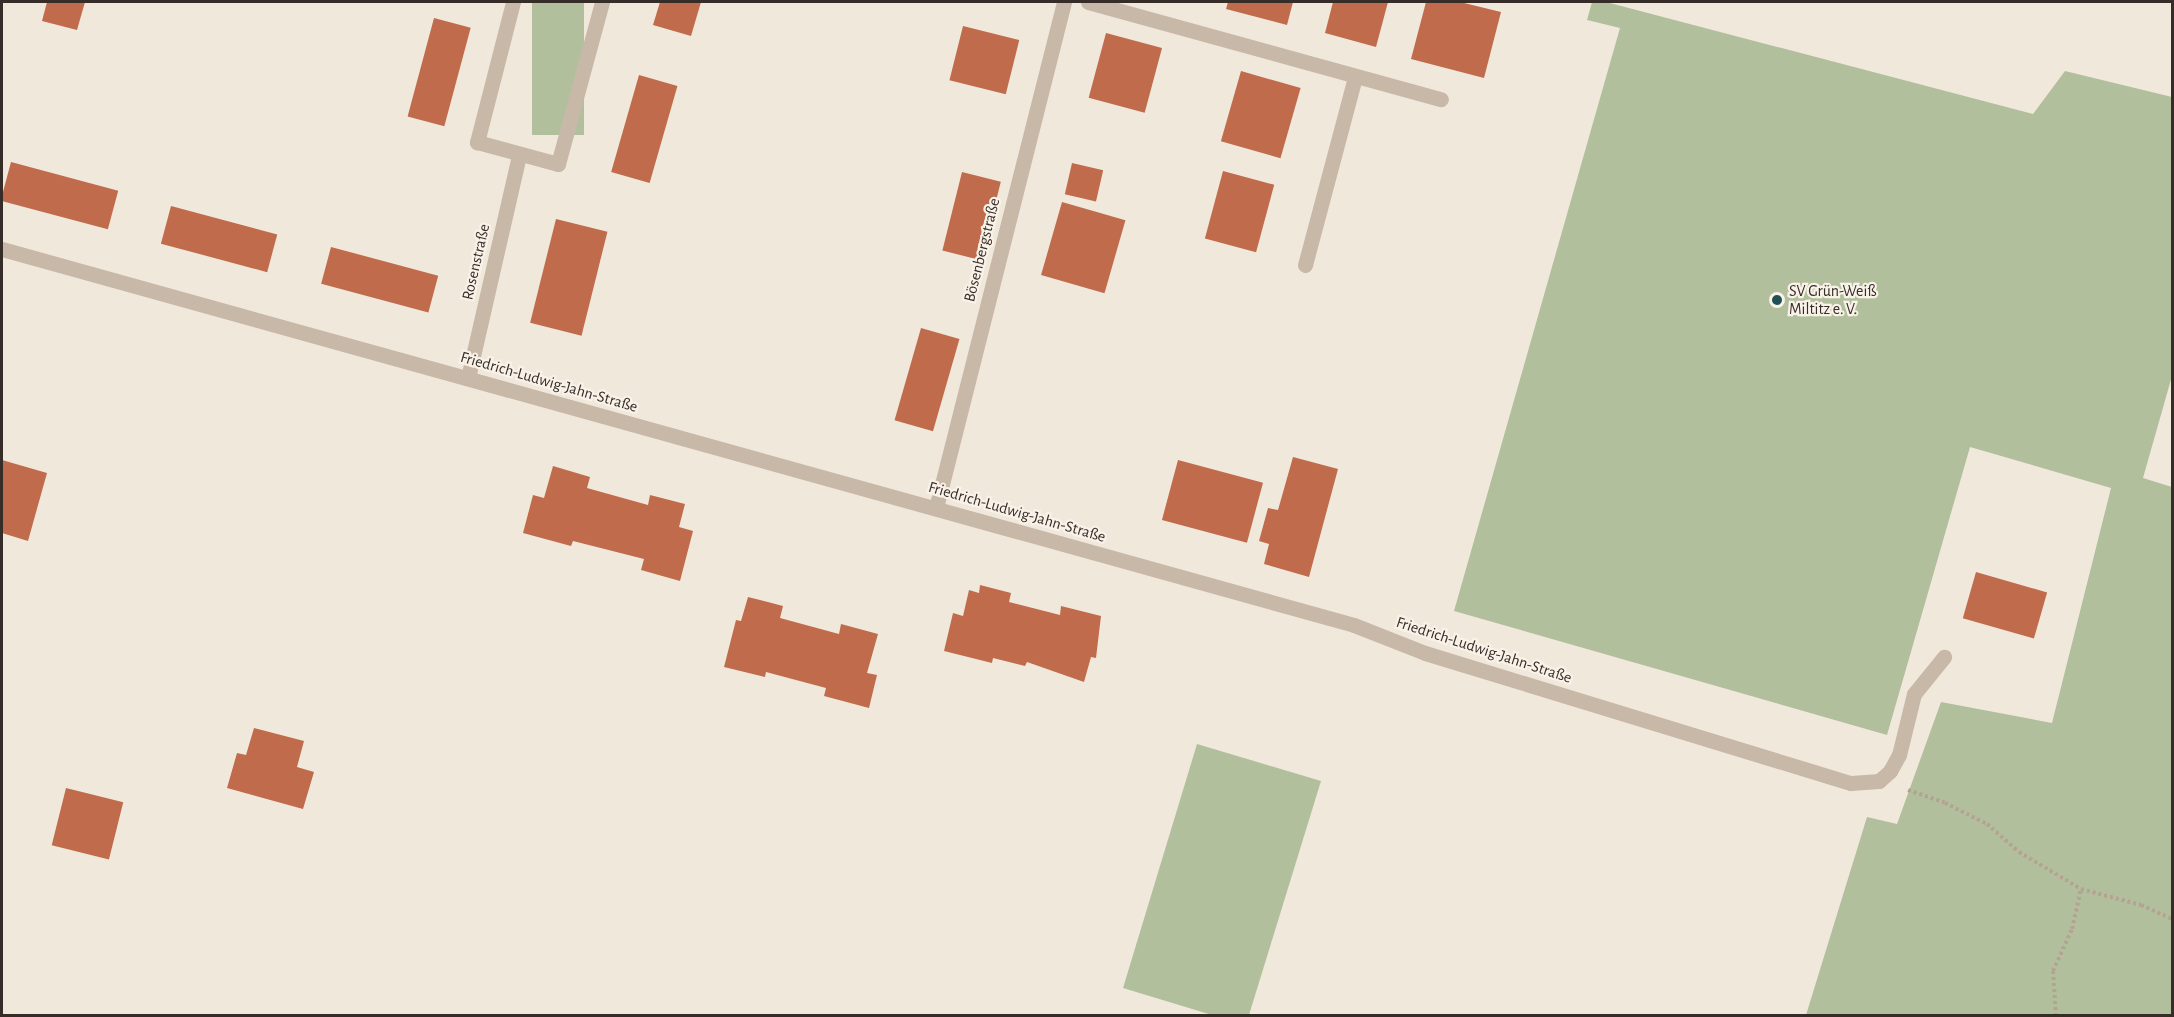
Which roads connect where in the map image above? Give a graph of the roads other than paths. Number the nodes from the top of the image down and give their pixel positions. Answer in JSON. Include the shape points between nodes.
{"nodes":[{"id":1,"x":513,"y":2,"type":"edge"},
{"id":2,"x":602,"y":2,"type":"edge"},
{"id":3,"x":1064,"y":2,"type":"edge"},
{"id":4,"x":1088,"y":2,"type":"edge"},
{"id":5,"x":1355,"y":77,"type":"junction"},
{"id":6,"x":1441,"y":99,"type":"dead end"},
{"id":7,"x":519,"y":155,"type":"junction"},
{"id":8,"x":2,"y":249,"type":"edge"},
{"id":9,"x":1305,"y":265,"type":"dead end"},
{"id":10,"x":468,"y":378,"type":"junction"},
{"id":11,"x":936,"y":508,"type":"junction"},
{"id":12,"x":1944,"y":657,"type":"dead end"}],
"edges":[{"from":1,"to":7,"type":"street","via":[[477,142]]},
{"from":2,"to":7,"type":"street","via":[[558,164]]},
{"from":3,"to":11,"type":"street","name":"Bösenbergstraße"},
{"from":4,"to":5,"type":"street"},
{"from":5,"to":6,"type":"street"},
{"from":5,"to":9,"type":"street"},
{"from":7,"to":10,"type":"street","name":"Rosenstraße"},
{"from":8,"to":10,"type":"street","name":"Friedrich-Ludwig-Jahn-Straße"},
{"from":10,"to":11,"type":"street","name":"Friedrich-Ludwig-Jahn-Straße"},
{"from":11,"to":12,"type":"street","name":"Friedrich-Ludwig-Jahn-Straße","via":[[1354,625],[1425,653],[1851,783],[1879,780],[1890,771],[1899,755],[1914,694]]}]}
